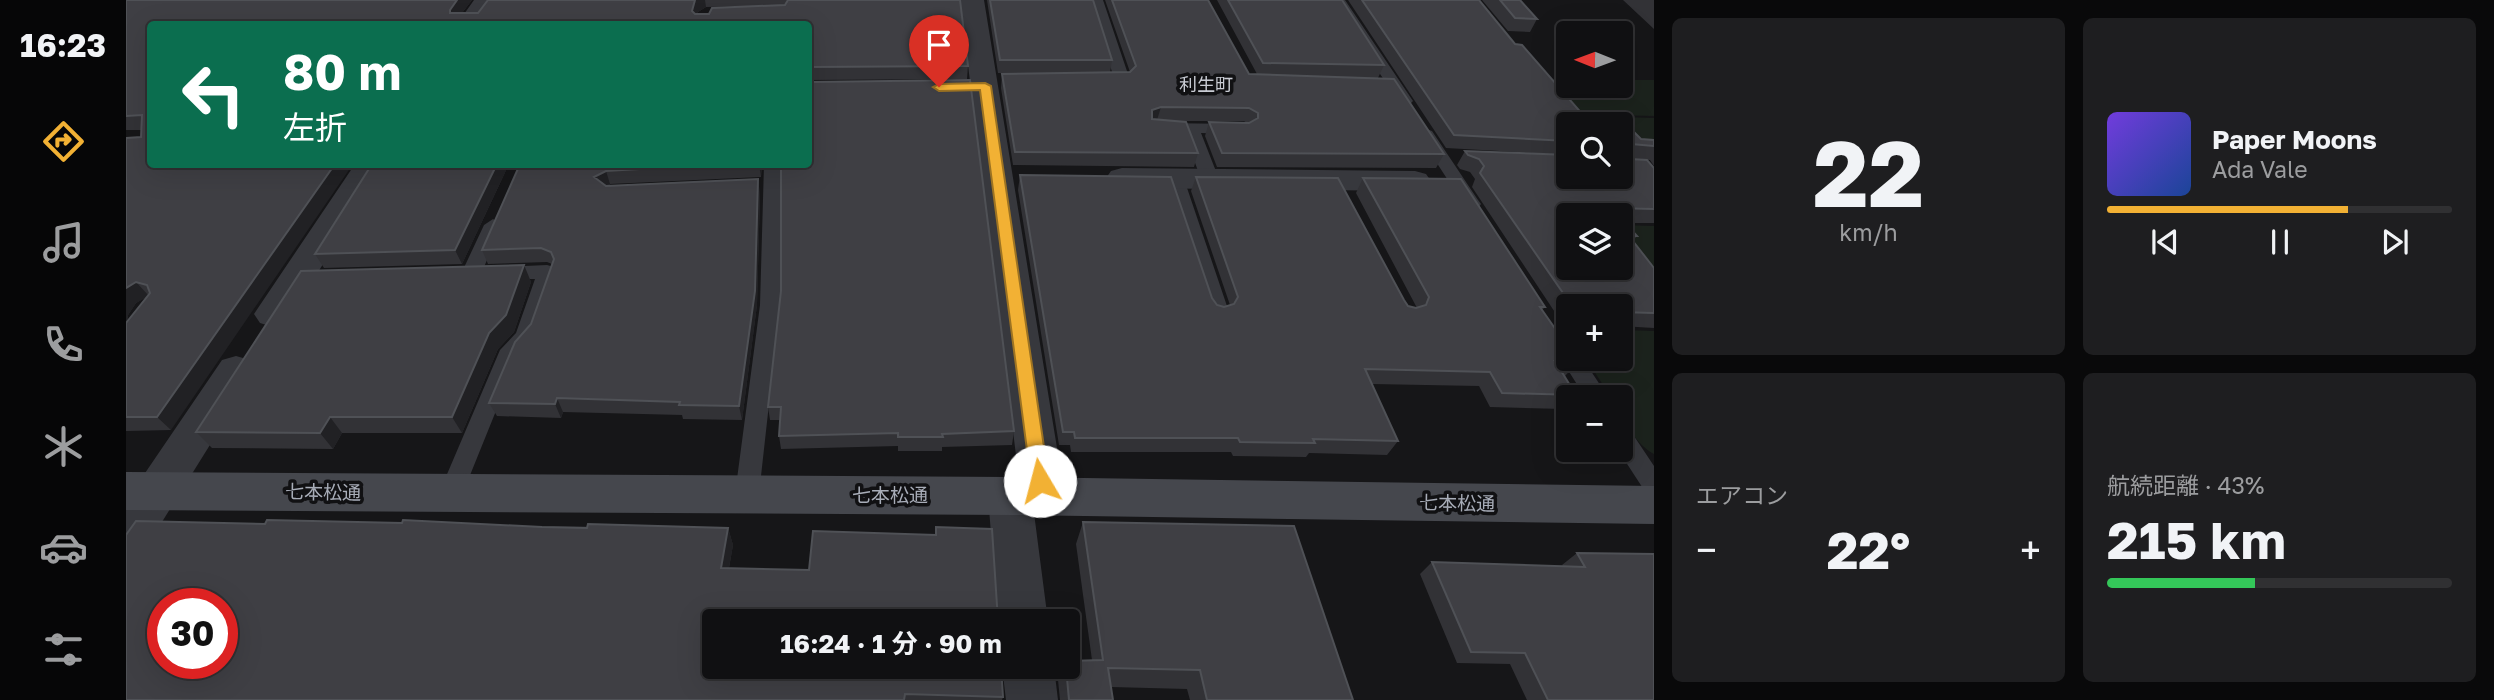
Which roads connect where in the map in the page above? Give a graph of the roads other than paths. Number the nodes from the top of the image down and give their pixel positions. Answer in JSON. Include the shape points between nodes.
{"nodes":[{"id":1,"x":487,"y":0,"type":"edge"},
{"id":2,"x":972,"y":0,"type":"edge"},
{"id":3,"x":1096,"y":0,"type":"edge"},
{"id":4,"x":1338,"y":0,"type":"edge"},
{"id":5,"x":470,"y":21,"type":"edge"},
{"id":6,"x":1080,"y":80,"type":"edge"},
{"id":7,"x":1157,"y":128,"type":"edge"},
{"id":8,"x":1191,"y":129,"type":"junction"},
{"id":9,"x":1244,"y":129,"type":"edge"},
{"id":10,"x":1455,"y":165,"type":"junction"},
{"id":11,"x":369,"y":168,"type":"edge"},
{"id":12,"x":766,"y":178,"type":"edge"},
{"id":13,"x":1093,"y":178,"type":"edge"},
{"id":14,"x":1175,"y":179,"type":"junction"},
{"id":15,"x":1210,"y":179,"type":"junction"},
{"id":16,"x":499,"y":213,"type":"edge"},
{"id":17,"x":1479,"y":215,"type":"edge"},
{"id":18,"x":1219,"y":312,"type":"edge"},
{"id":19,"x":1633,"y":454,"type":"edge"},
{"id":20,"x":1654,"y":486,"type":"edge"},
{"id":21,"x":142,"y":491,"type":"edge"},
{"id":22,"x":451,"y":493,"type":"junction"},
{"id":23,"x":747,"y":494,"type":"junction"},
{"id":24,"x":1026,"y":497,"type":"junction"},
{"id":25,"x":1654,"y":505,"type":"edge"},
{"id":26,"x":126,"y":539,"type":"edge"},
{"id":27,"x":1023,"y":609,"type":"edge"},
{"id":28,"x":1029,"y":679,"type":"edge"},
{"id":29,"x":1032,"y":700,"type":"edge"}],
"edges":[{"from":1,"to":5,"type":"street"},
{"from":2,"to":24,"type":"street","via":[[985,84],[1011,177]]},
{"from":3,"to":6,"type":"lane","via":[[1122,80]]},
{"from":4,"to":10,"type":"lane","via":[[1389,86]]},
{"from":7,"to":8,"type":"lane"},
{"from":8,"to":9,"type":"lane"},
{"from":8,"to":15,"type":"lane"},
{"from":10,"to":15,"type":"street","via":[[1343,192]]},
{"from":10,"to":17,"type":"lane"},
{"from":11,"to":21,"type":"street","via":[[310,278]]},
{"from":12,"to":23,"type":"lane","via":[[771,305]]},
{"from":13,"to":14,"type":"street"},
{"from":14,"to":15,"type":"street"},
{"from":14,"to":18,"type":"lane"},
{"from":16,"to":22,"type":"lane","via":[[464,274],[547,272],[525,337],[510,350]]},
{"from":19,"to":20,"type":"lane"},
{"from":21,"to":22,"type":"street","name":"七本松通"},
{"from":21,"to":26,"type":"street"},
{"from":22,"to":23,"type":"street","name":"七本松通"},
{"from":23,"to":24,"type":"street","name":"七本松通"},
{"from":24,"to":25,"type":"street","name":"七本松通"},
{"from":24,"to":27,"type":"street"},
{"from":28,"to":29,"type":"street"}]}
